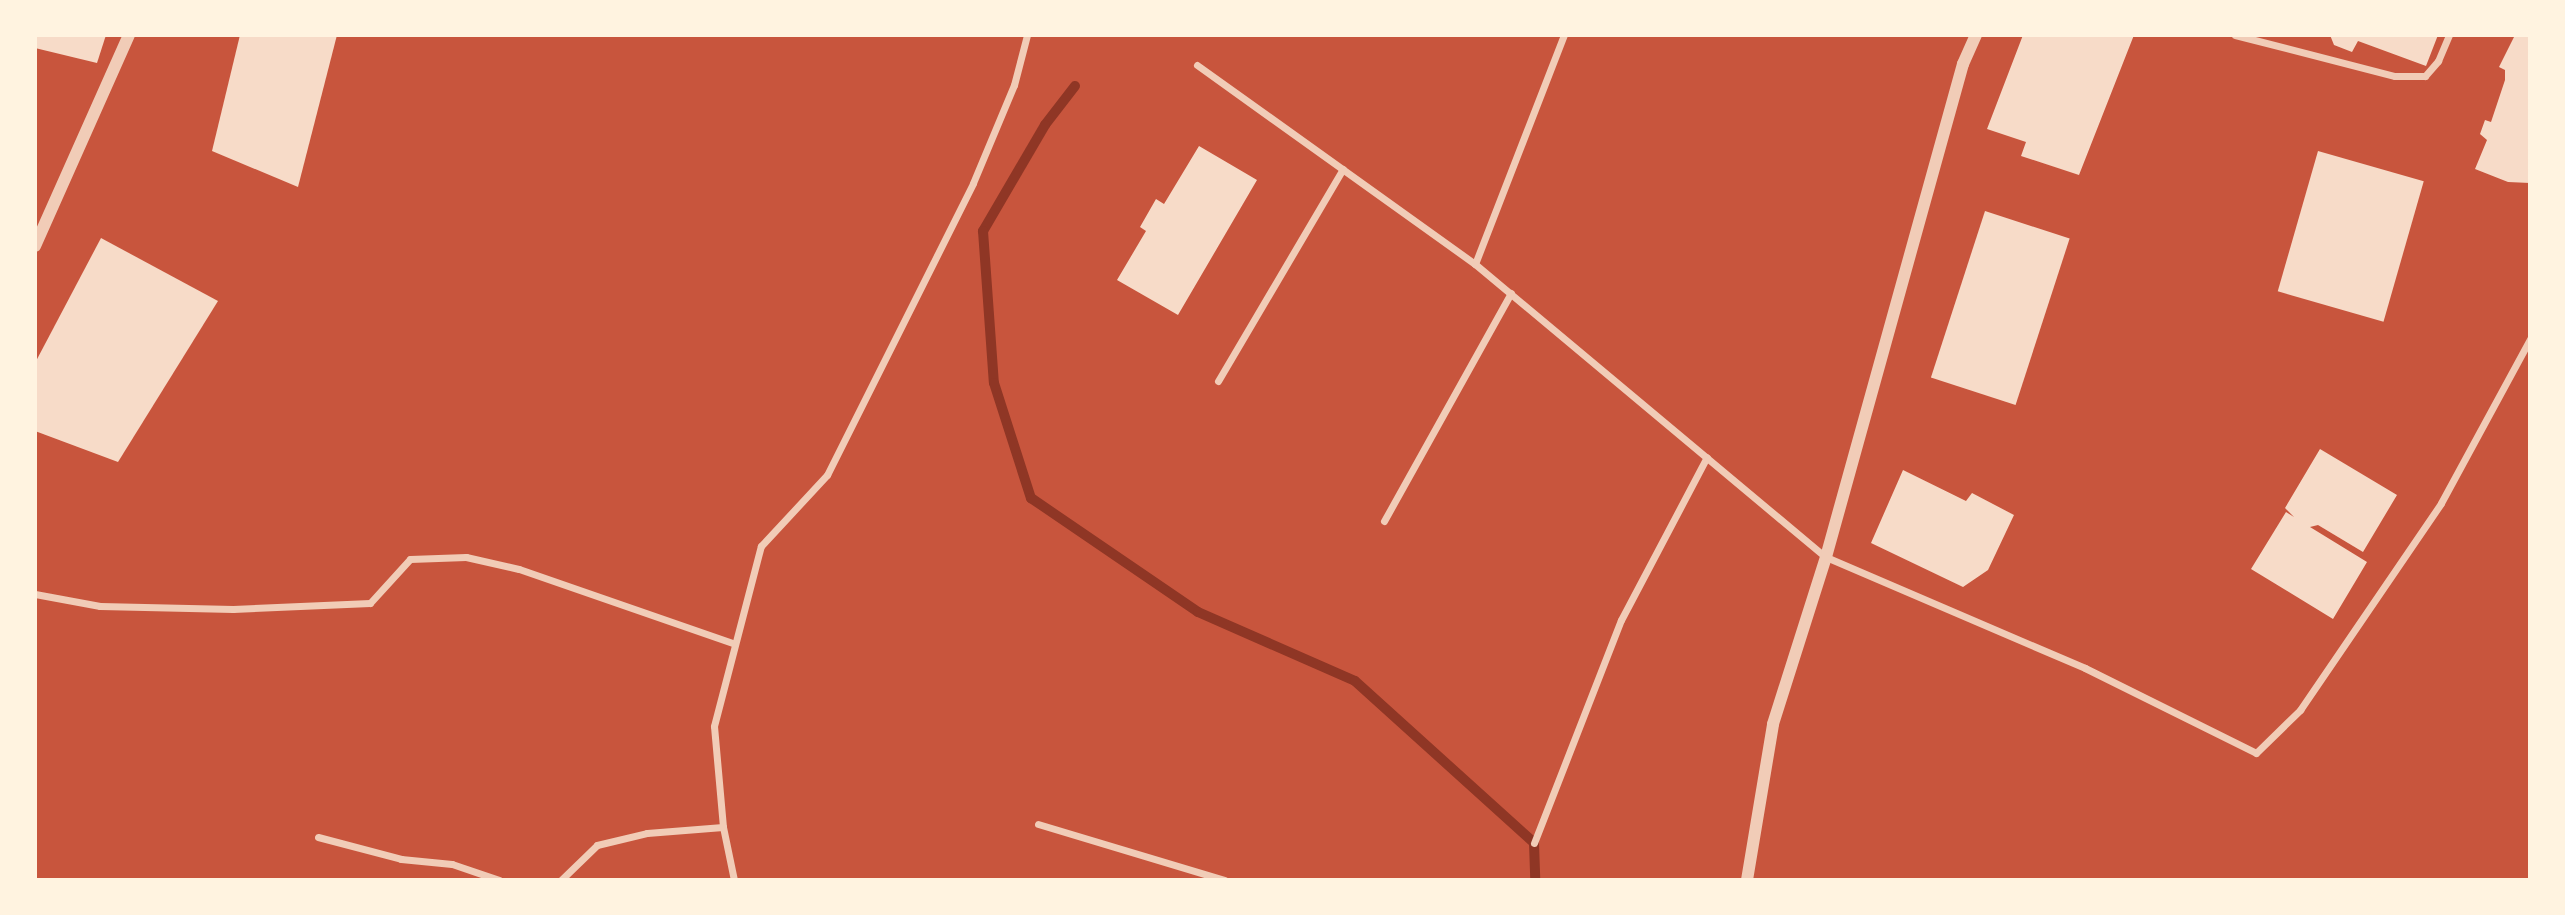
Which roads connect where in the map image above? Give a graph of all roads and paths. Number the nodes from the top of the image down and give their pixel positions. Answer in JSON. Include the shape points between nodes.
{"nodes":[{"id":1,"x":129,"y":35,"type":"edge"},
{"id":2,"x":1027,"y":35,"type":"edge"},
{"id":3,"x":1564,"y":35,"type":"edge"},
{"id":4,"x":1976,"y":35,"type":"edge"},
{"id":5,"x":2235,"y":35,"type":"edge"},
{"id":6,"x":2449,"y":35,"type":"edge"},
{"id":7,"x":1197,"y":65,"type":"dead end"},
{"id":8,"x":1343,"y":169,"type":"junction"},
{"id":9,"x":35,"y":246,"type":"edge"},
{"id":10,"x":1475,"y":264,"type":"junction"},
{"id":11,"x":1511,"y":293,"type":"junction"},
{"id":12,"x":2530,"y":339,"type":"edge"},
{"id":13,"x":1218,"y":381,"type":"dead end"},
{"id":14,"x":1707,"y":457,"type":"junction"},
{"id":15,"x":1384,"y":521,"type":"dead end"},
{"id":16,"x":1826,"y":557,"type":"junction"},
{"id":17,"x":35,"y":594,"type":"edge"},
{"id":18,"x":733,"y":642,"type":"junction"},
{"id":19,"x":1038,"y":824,"type":"dead end"},
{"id":20,"x":723,"y":827,"type":"junction"},
{"id":21,"x":318,"y":837,"type":"dead end"},
{"id":22,"x":1534,"y":844,"type":"dead end"},
{"id":23,"x":499,"y":880,"type":"edge"},
{"id":24,"x":561,"y":880,"type":"edge"},
{"id":25,"x":734,"y":880,"type":"edge"},
{"id":26,"x":1226,"y":880,"type":"edge"},
{"id":27,"x":1747,"y":880,"type":"edge"}],
"edges":[{"from":1,"to":9,"type":"street"},
{"from":2,"to":18,"type":"street","via":[[1014,85],[973,183],[827,475],[761,546]]},
{"from":3,"to":10,"type":"street"},
{"from":4,"to":16,"type":"street","via":[[1963,64]]},
{"from":5,"to":6,"type":"street","via":[[2395,76],[2425,76],[2438,61]]},
{"from":7,"to":8,"type":"street"},
{"from":8,"to":10,"type":"street"},
{"from":8,"to":13,"type":"street"},
{"from":10,"to":11,"type":"street"},
{"from":11,"to":14,"type":"street"},
{"from":11,"to":15,"type":"street"},
{"from":12,"to":16,"type":"street","via":[[2441,503],[2300,710],[2256,753],[2085,668]]},
{"from":14,"to":16,"type":"street"},
{"from":14,"to":22,"type":"street","via":[[1620,620]]},
{"from":16,"to":27,"type":"street","via":[[1773,724]]},
{"from":17,"to":18,"type":"street","via":[[100,606],[233,609],[370,603],[410,559],[466,557],[519,569]]},
{"from":18,"to":20,"type":"street","via":[[714,726]]},
{"from":19,"to":26,"type":"street"},
{"from":20,"to":24,"type":"street","via":[[647,833],[597,845]]},
{"from":20,"to":25,"type":"street"},
{"from":21,"to":23,"type":"street","via":[[401,859],[452,864]]}]}
